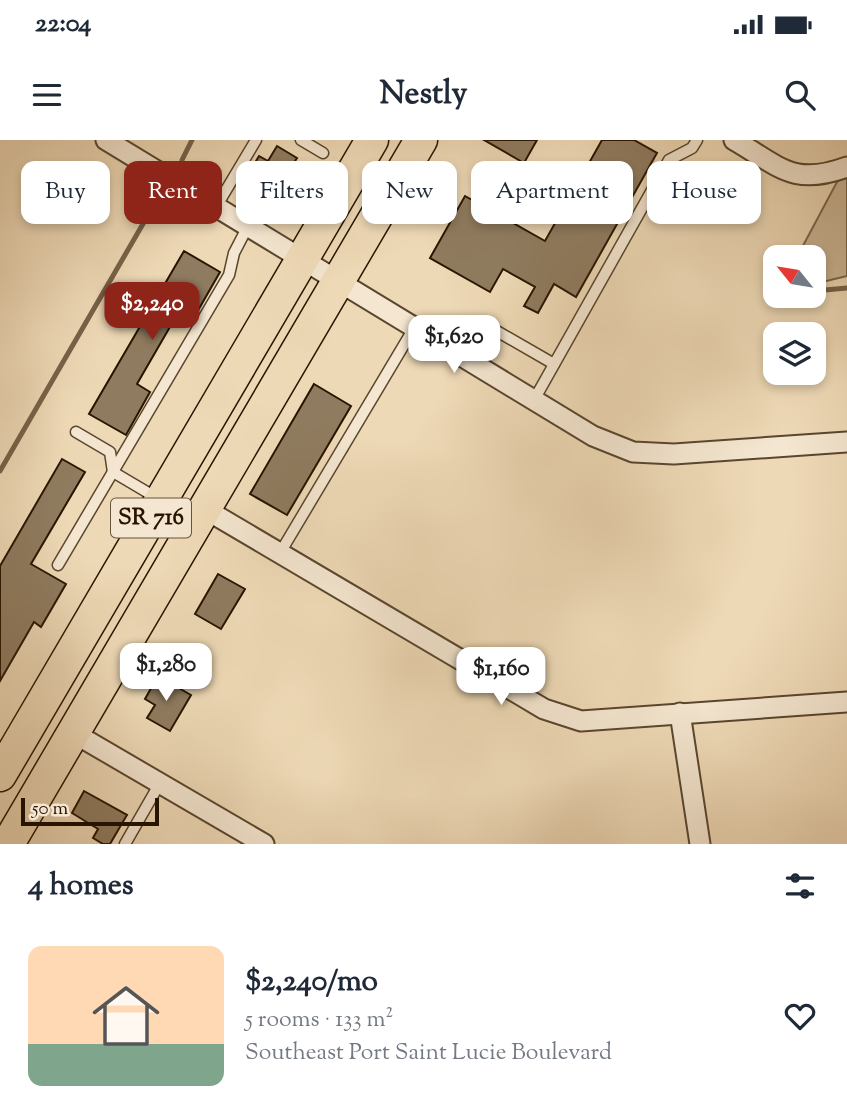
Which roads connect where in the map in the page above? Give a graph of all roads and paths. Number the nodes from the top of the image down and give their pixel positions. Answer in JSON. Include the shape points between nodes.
{"nodes":[{"id":1,"x":107,"y":140,"type":"edge"},
{"id":2,"x":256,"y":140,"type":"edge"},
{"id":3,"x":301,"y":140,"type":"edge"},
{"id":4,"x":372,"y":140,"type":"edge"},
{"id":5,"x":421,"y":140,"type":"edge"},
{"id":6,"x":697,"y":140,"type":"edge"},
{"id":7,"x":741,"y":142,"type":"edge"},
{"id":8,"x":323,"y":153,"type":"dead end"},
{"id":9,"x":141,"y":161,"type":"edge"},
{"id":10,"x":847,"y":166,"type":"edge"},
{"id":11,"x":222,"y":197,"type":"edge"},
{"id":12,"x":222,"y":211,"type":"edge"},
{"id":13,"x":248,"y":226,"type":"junction"},
{"id":14,"x":303,"y":260,"type":"junction"},
{"id":15,"x":337,"y":281,"type":"junction"},
{"id":16,"x":414,"y":328,"type":"junction"},
{"id":17,"x":469,"y":360,"type":"junction"},
{"id":18,"x":554,"y":364,"type":"junction"},
{"id":19,"x":534,"y":400,"type":"junction"},
{"id":20,"x":76,"y":432,"type":"dead end"},
{"id":21,"x":847,"y":442,"type":"edge"},
{"id":22,"x":113,"y":472,"type":"junction"},
{"id":23,"x":162,"y":500,"type":"junction"},
{"id":24,"x":205,"y":509,"type":"junction"},
{"id":25,"x":280,"y":553,"type":"junction"},
{"id":26,"x":58,"y":565,"type":"dead end"},
{"id":27,"x":847,"y":702,"type":"edge"},
{"id":28,"x":680,"y":713,"type":"junction"},
{"id":29,"x":72,"y":732,"type":"junction"},
{"id":30,"x":0,"y":775,"type":"edge"},
{"id":31,"x":160,"y":783,"type":"junction"},
{"id":32,"x":8,"y":844,"type":"edge"},
{"id":33,"x":125,"y":844,"type":"edge"},
{"id":34,"x":264,"y":844,"type":"edge"},
{"id":35,"x":700,"y":844,"type":"edge"}],
"edges":[{"from":1,"to":9,"type":"street"},
{"from":2,"to":11,"type":"lane"},
{"from":3,"to":8,"type":"lane"},
{"from":4,"to":14,"type":"main road","number":"SR 716"},
{"from":5,"to":15,"type":"main road","number":"SR 716"},
{"from":6,"to":18,"type":"lane","via":[[692,148],[669,160]]},
{"from":7,"to":10,"type":"street","via":[[793,175],[818,176]]},
{"from":12,"to":13,"type":"street"},
{"from":13,"to":14,"type":"street"},
{"from":13,"to":22,"type":"lane","via":[[229,275]]},
{"from":14,"to":15,"type":"street"},
{"from":14,"to":23,"type":"main road","number":"SR 716"},
{"from":15,"to":16,"type":"street"},
{"from":15,"to":24,"type":"main road","number":"SR 716"},
{"from":16,"to":17,"type":"street"},
{"from":16,"to":25,"type":"lane"},
{"from":17,"to":18,"type":"lane","via":[[488,326]]},
{"from":17,"to":19,"type":"street"},
{"from":18,"to":19,"type":"lane"},
{"from":19,"to":21,"type":"street","via":[[593,436],[633,452],[674,454]]},
{"from":20,"to":22,"type":"lane","via":[[110,452]]},
{"from":22,"to":23,"type":"lane"},
{"from":22,"to":26,"type":"lane"},
{"from":23,"to":30,"type":"main road","number":"SR 716"},
{"from":24,"to":25,"type":"street"},
{"from":24,"to":29,"type":"main road","number":"SR 716"},
{"from":25,"to":28,"type":"street","via":[[544,709],[581,721]]},
{"from":27,"to":28,"type":"street"},
{"from":28,"to":35,"type":"street"},
{"from":29,"to":31,"type":"street"},
{"from":29,"to":32,"type":"main road","number":"SR 716"},
{"from":31,"to":33,"type":"lane"},
{"from":31,"to":34,"type":"street"}]}
